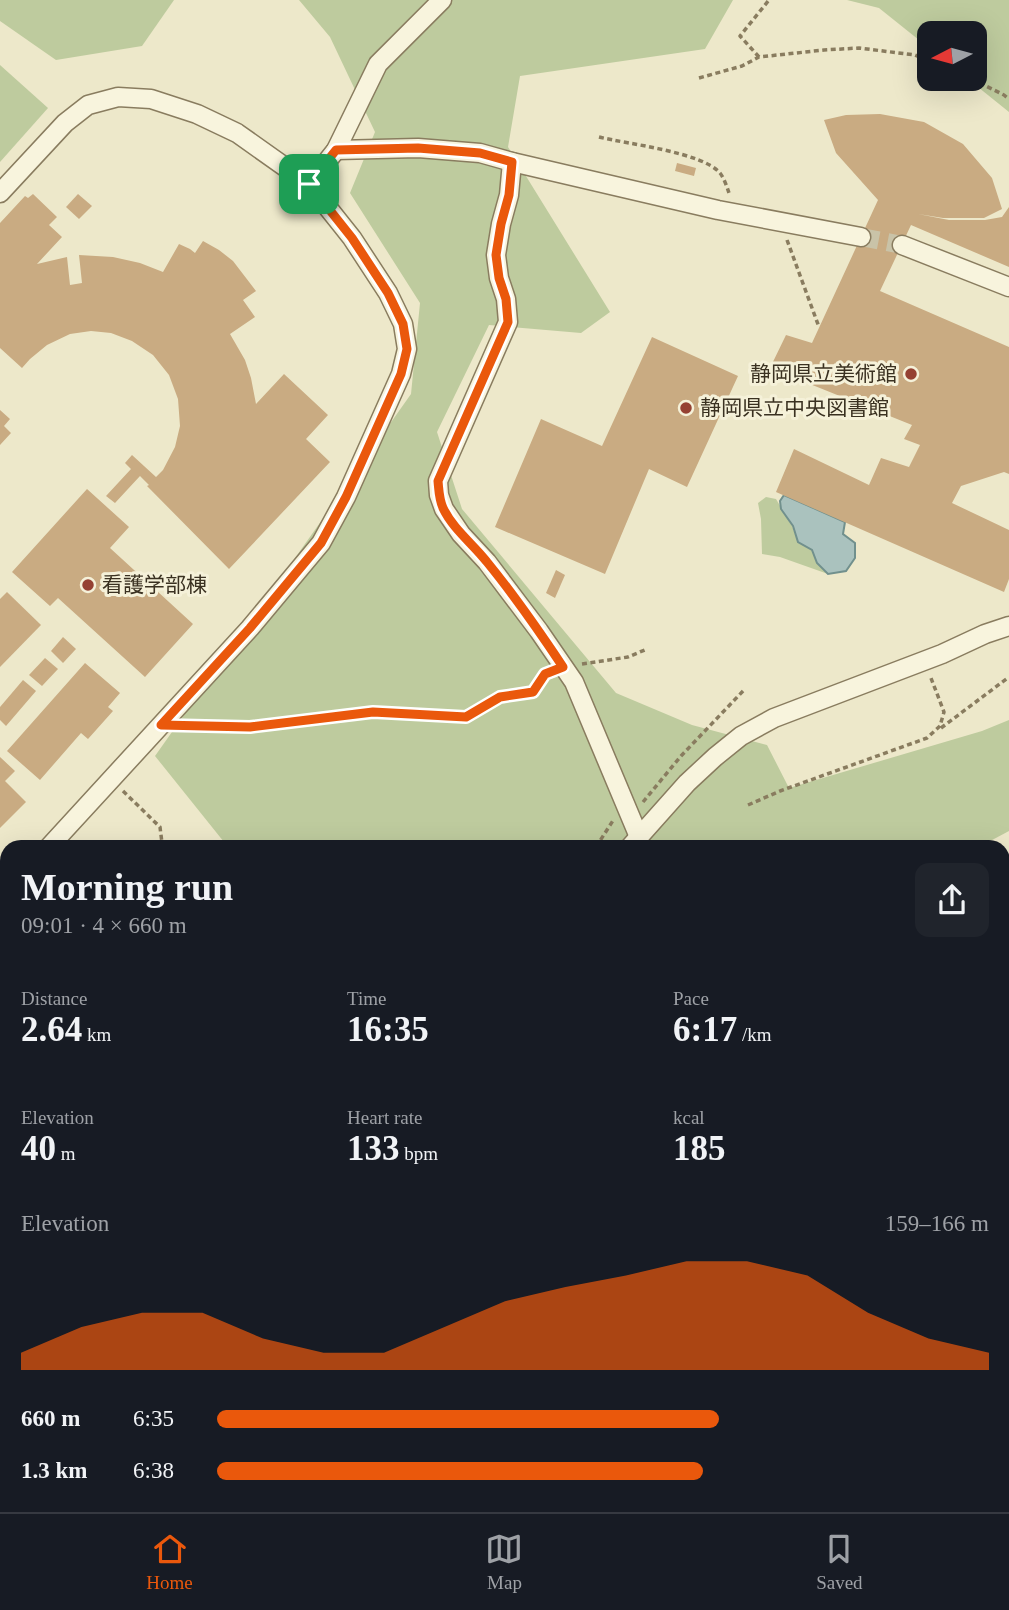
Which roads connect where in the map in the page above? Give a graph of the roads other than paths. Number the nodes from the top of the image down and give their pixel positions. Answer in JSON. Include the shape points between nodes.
{"nodes":[{"id":1,"x":442,"y":0,"type":"edge"},
{"id":2,"x":336,"y":150,"type":"junction"},
{"id":3,"x":512,"y":162,"type":"junction"},
{"id":4,"x":309,"y":184,"type":"junction"},
{"id":5,"x":0,"y":193,"type":"edge"},
{"id":6,"x":861,"y":237,"type":"tunnel mouth"},
{"id":7,"x":902,"y":245,"type":"tunnel mouth"},
{"id":8,"x":1009,"y":287,"type":"edge"},
{"id":9,"x":1008,"y":626,"type":"edge"},
{"id":10,"x":55,"y":840,"type":"edge"},
{"id":11,"x":634,"y":840,"type":"edge"},
{"id":12,"x":637,"y":840,"type":"edge"}],
"edges":[{"from":1,"to":2,"type":"street","via":[[378,64]]},
{"from":2,"to":3,"type":"street","via":[[418,148],[480,153]]},
{"from":2,"to":4,"type":"street"},
{"from":3,"to":6,"type":"street"},
{"from":3,"to":11,"type":"street","via":[[496,255],[508,322],[438,481],[439,495],[461,534],[487,562],[574,682],[625,803]]},
{"from":4,"to":5,"type":"street","via":[[237,133],[197,114],[151,99],[118,97],[88,105],[65,123]]},
{"from":4,"to":10,"type":"street","via":[[388,293],[403,324],[407,349],[401,374],[321,543],[250,628]]},
{"from":7,"to":8,"type":"street"},
{"from":9,"to":12,"type":"street","via":[[774,718],[741,736],[687,783]]}]}
